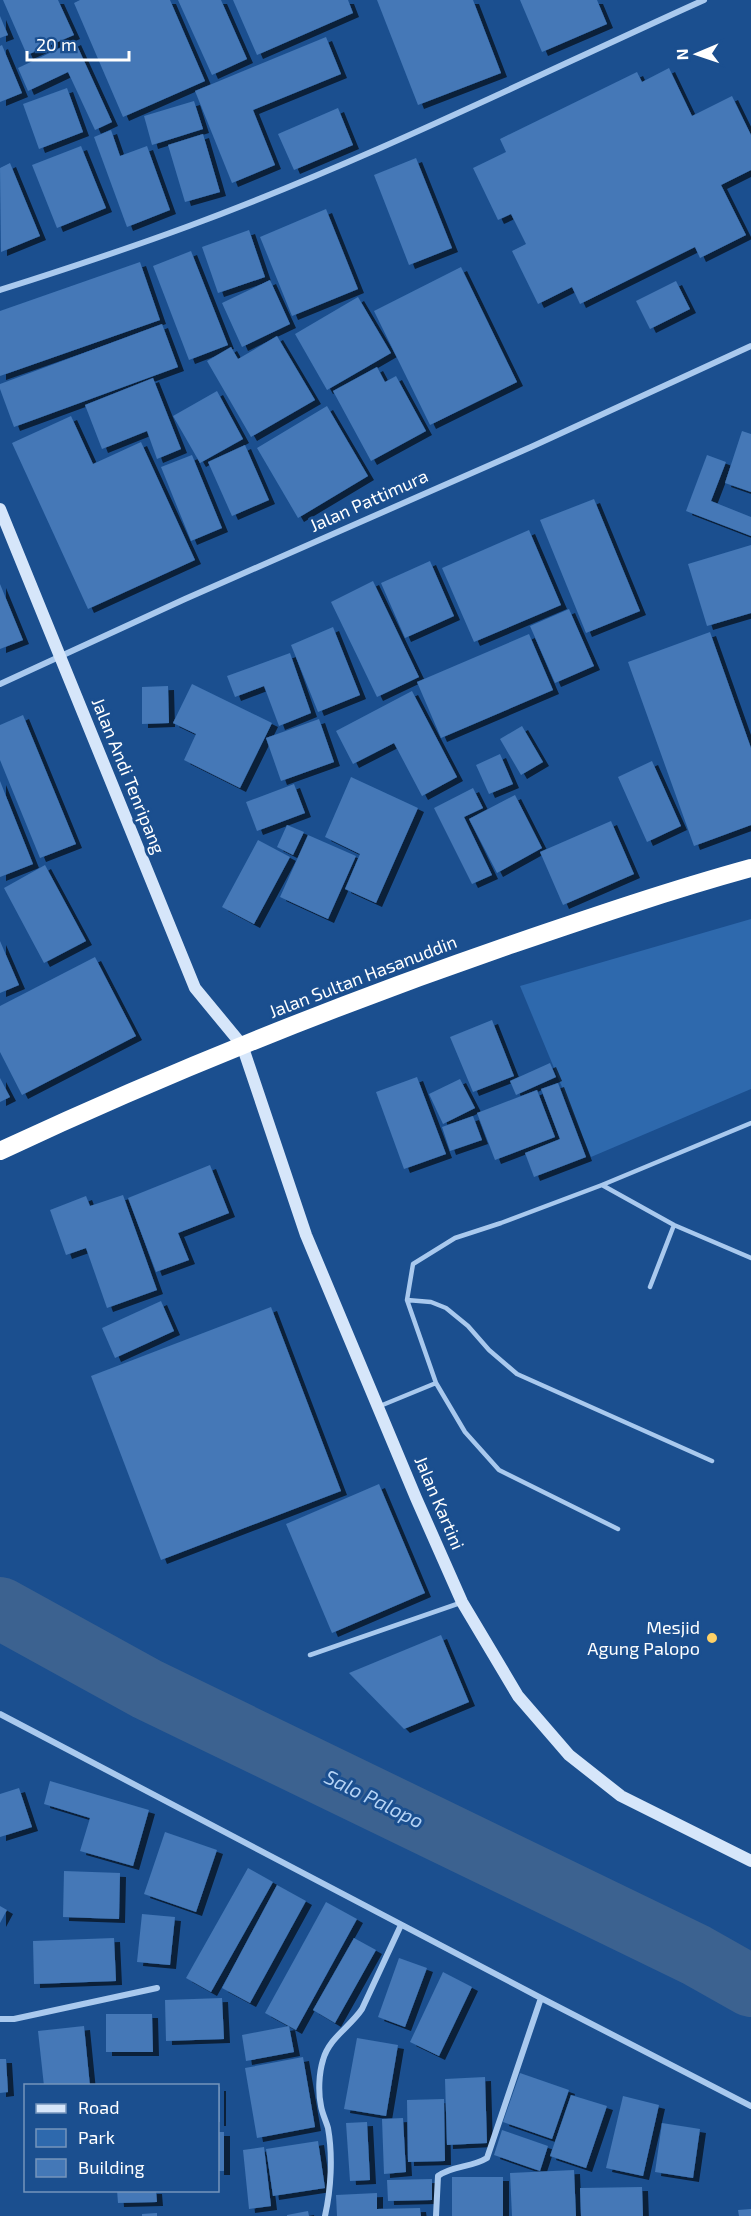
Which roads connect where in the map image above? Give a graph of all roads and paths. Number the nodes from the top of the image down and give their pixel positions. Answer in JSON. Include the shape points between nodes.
{"nodes":[{"id":1,"x":704,"y":0,"type":"edge"},
{"id":2,"x":0,"y":291,"type":"edge"},
{"id":3,"x":751,"y":346,"type":"edge"},
{"id":4,"x":0,"y":509,"type":"edge"},
{"id":5,"x":61,"y":657,"type":"junction"},
{"id":6,"x":0,"y":684,"type":"edge"},
{"id":7,"x":751,"y":868,"type":"edge"},
{"id":8,"x":242,"y":1045,"type":"junction"},
{"id":9,"x":751,"y":1123,"type":"edge"},
{"id":10,"x":0,"y":1151,"type":"edge"},
{"id":11,"x":602,"y":1185,"type":"junction"},
{"id":12,"x":674,"y":1224,"type":"junction"},
{"id":13,"x":751,"y":1258,"type":"edge"},
{"id":14,"x":650,"y":1287,"type":"dead end"},
{"id":15,"x":407,"y":1300,"type":"junction"},
{"id":16,"x":436,"y":1383,"type":"junction"},
{"id":17,"x":380,"y":1407,"type":"junction"},
{"id":18,"x":712,"y":1461,"type":"dead end"},
{"id":19,"x":618,"y":1528,"type":"dead end"},
{"id":20,"x":462,"y":1602,"type":"junction"},
{"id":21,"x":310,"y":1655,"type":"dead end"},
{"id":22,"x":0,"y":1714,"type":"edge"},
{"id":23,"x":751,"y":1861,"type":"edge"},
{"id":24,"x":401,"y":1925,"type":"junction"},
{"id":25,"x":157,"y":1988,"type":"dead end"},
{"id":26,"x":541,"y":1998,"type":"junction"},
{"id":27,"x":0,"y":2019,"type":"edge"},
{"id":28,"x":751,"y":2106,"type":"edge"},
{"id":29,"x":325,"y":2216,"type":"edge"},
{"id":30,"x":436,"y":2216,"type":"edge"}],
"edges":[{"from":1,"to":2,"type":"street","via":[[501,94],[289,185],[190,225]]},
{"from":3,"to":5,"type":"street","name":"Jalan Pattimura"},
{"from":4,"to":5,"type":"street","name":"Jalan Andi Tenripang"},
{"from":5,"to":6,"type":"street","name":"Jalan Pattimura"},
{"from":5,"to":8,"type":"street","name":"Jalan Andi Tenripang","via":[[195,988]]},
{"from":7,"to":8,"type":"highway","name":"Jalan Sultan Hasanuddin","via":[[619,908],[421,976]]},
{"from":8,"to":10,"type":"highway","name":"Jalan Sultan Hasanuddin"},
{"from":8,"to":17,"type":"street","name":"Jalan Kartini","via":[[306,1235]]},
{"from":9,"to":11,"type":"lane"},
{"from":11,"to":12,"type":"lane"},
{"from":11,"to":15,"type":"lane","via":[[455,1238],[413,1264]]},
{"from":12,"to":13,"type":"lane"},
{"from":12,"to":14,"type":"lane"},
{"from":15,"to":16,"type":"lane"},
{"from":15,"to":18,"type":"lane","via":[[446,1308],[517,1374]]},
{"from":16,"to":17,"type":"lane"},
{"from":16,"to":19,"type":"lane","via":[[465,1432],[499,1470]]},
{"from":17,"to":20,"type":"street","name":"Jalan Kartini"},
{"from":20,"to":21,"type":"lane"},
{"from":20,"to":23,"type":"street","name":"Jalan Kartini","via":[[518,1696],[569,1755],[621,1796]]},
{"from":22,"to":24,"type":"street"},
{"from":24,"to":26,"type":"street"},
{"from":24,"to":29,"type":"street","via":[[362,2009],[334,2038],[323,2059],[321,2105],[328,2128],[330,2162]]},
{"from":25,"to":27,"type":"street"},
{"from":26,"to":28,"type":"street"},
{"from":26,"to":30,"type":"street","via":[[487,2158],[478,2164],[447,2169],[438,2176]]}]}
